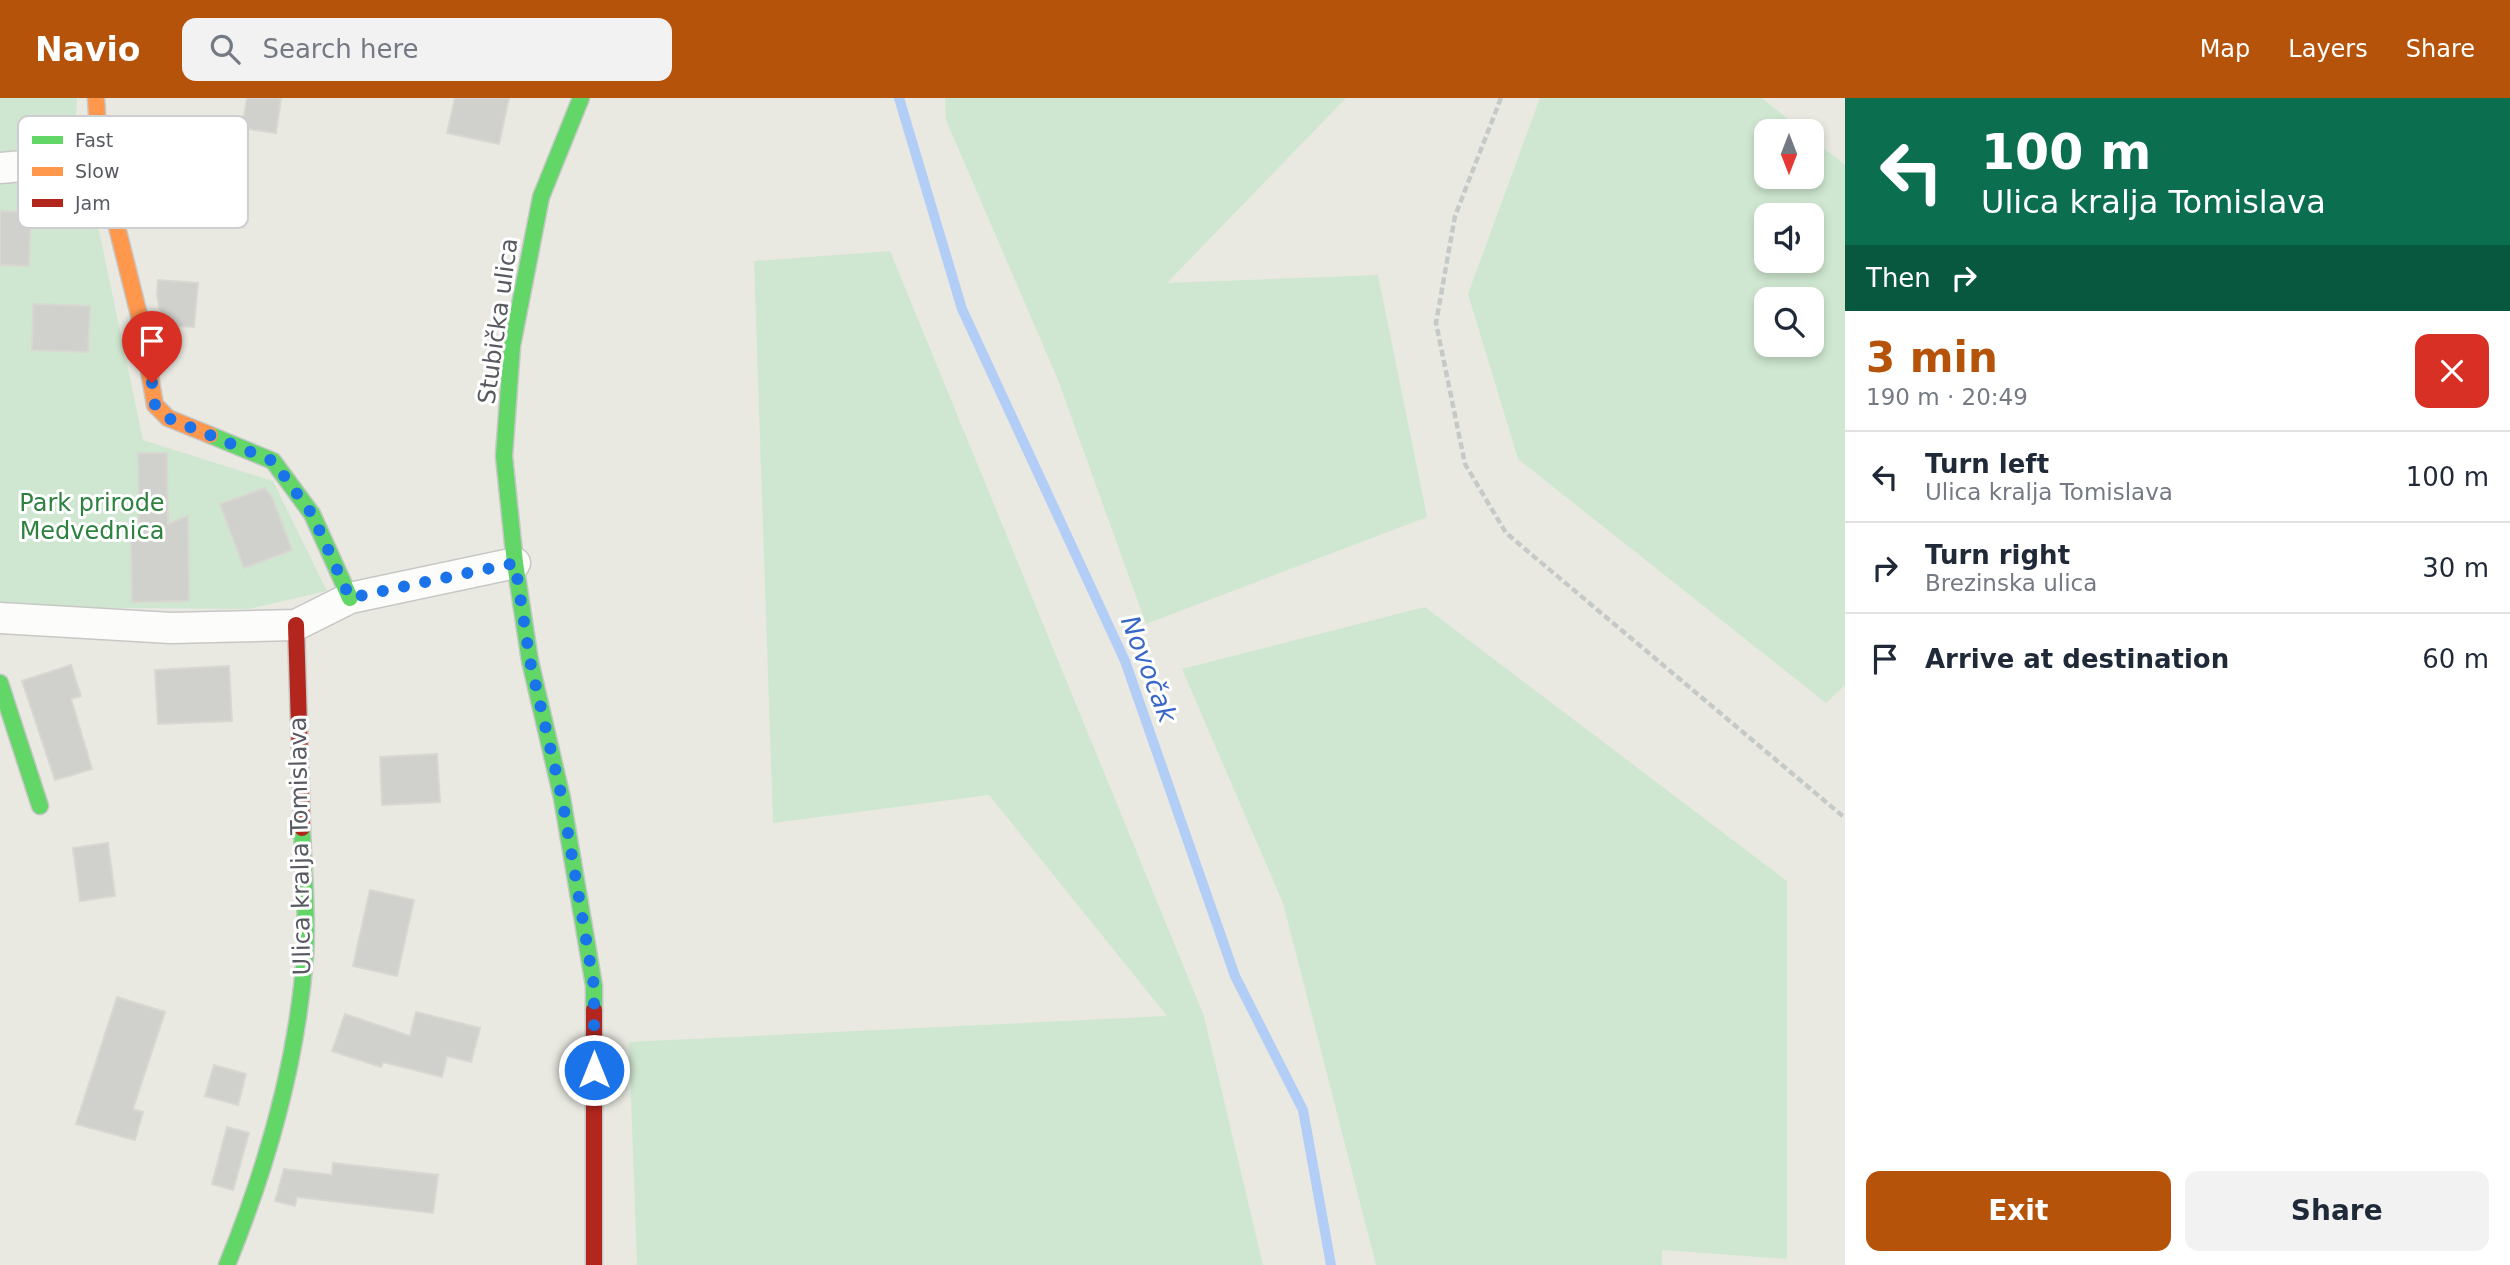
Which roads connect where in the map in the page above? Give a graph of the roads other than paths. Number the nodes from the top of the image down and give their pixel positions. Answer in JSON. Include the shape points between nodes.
{"nodes":[{"id":1,"x":96,"y":98,"type":"edge"},
{"id":2,"x":581,"y":98,"type":"edge"},
{"id":3,"x":97,"y":116,"type":"edge"},
{"id":4,"x":18,"y":166,"type":"edge"},
{"id":5,"x":0,"y":168,"type":"edge"},
{"id":6,"x":117,"y":228,"type":"edge"},
{"id":7,"x":515,"y":563,"type":"junction"},
{"id":8,"x":350,"y":598,"type":"junction"},
{"id":9,"x":0,"y":618,"type":"edge"},
{"id":10,"x":296,"y":625,"type":"junction"},
{"id":11,"x":0,"y":683,"type":"edge"},
{"id":12,"x":40,"y":806,"type":"dead end"},
{"id":13,"x":227,"y":1265,"type":"edge"},
{"id":14,"x":594,"y":1265,"type":"edge"}],
"edges":[{"from":1,"to":3,"type":"street"},
{"from":2,"to":7,"type":"street","name":"Stubička ulica","via":[[541,197],[512,346],[504,456]]},
{"from":4,"to":5,"type":"street"},
{"from":6,"to":8,"type":"street","via":[[155,405],[168,418],[273,461],[312,514]]},
{"from":7,"to":8,"type":"street"},
{"from":7,"to":14,"type":"street","name":"Stubička ulica","via":[[594,986]]},
{"from":8,"to":10,"type":"street"},
{"from":9,"to":10,"type":"street","via":[[172,628]]},
{"from":10,"to":13,"type":"street","name":"Ulica kralja Tomislava","via":[[305,954],[295,1040],[278,1113],[249,1211]]},
{"from":11,"to":12,"type":"street"}]}
